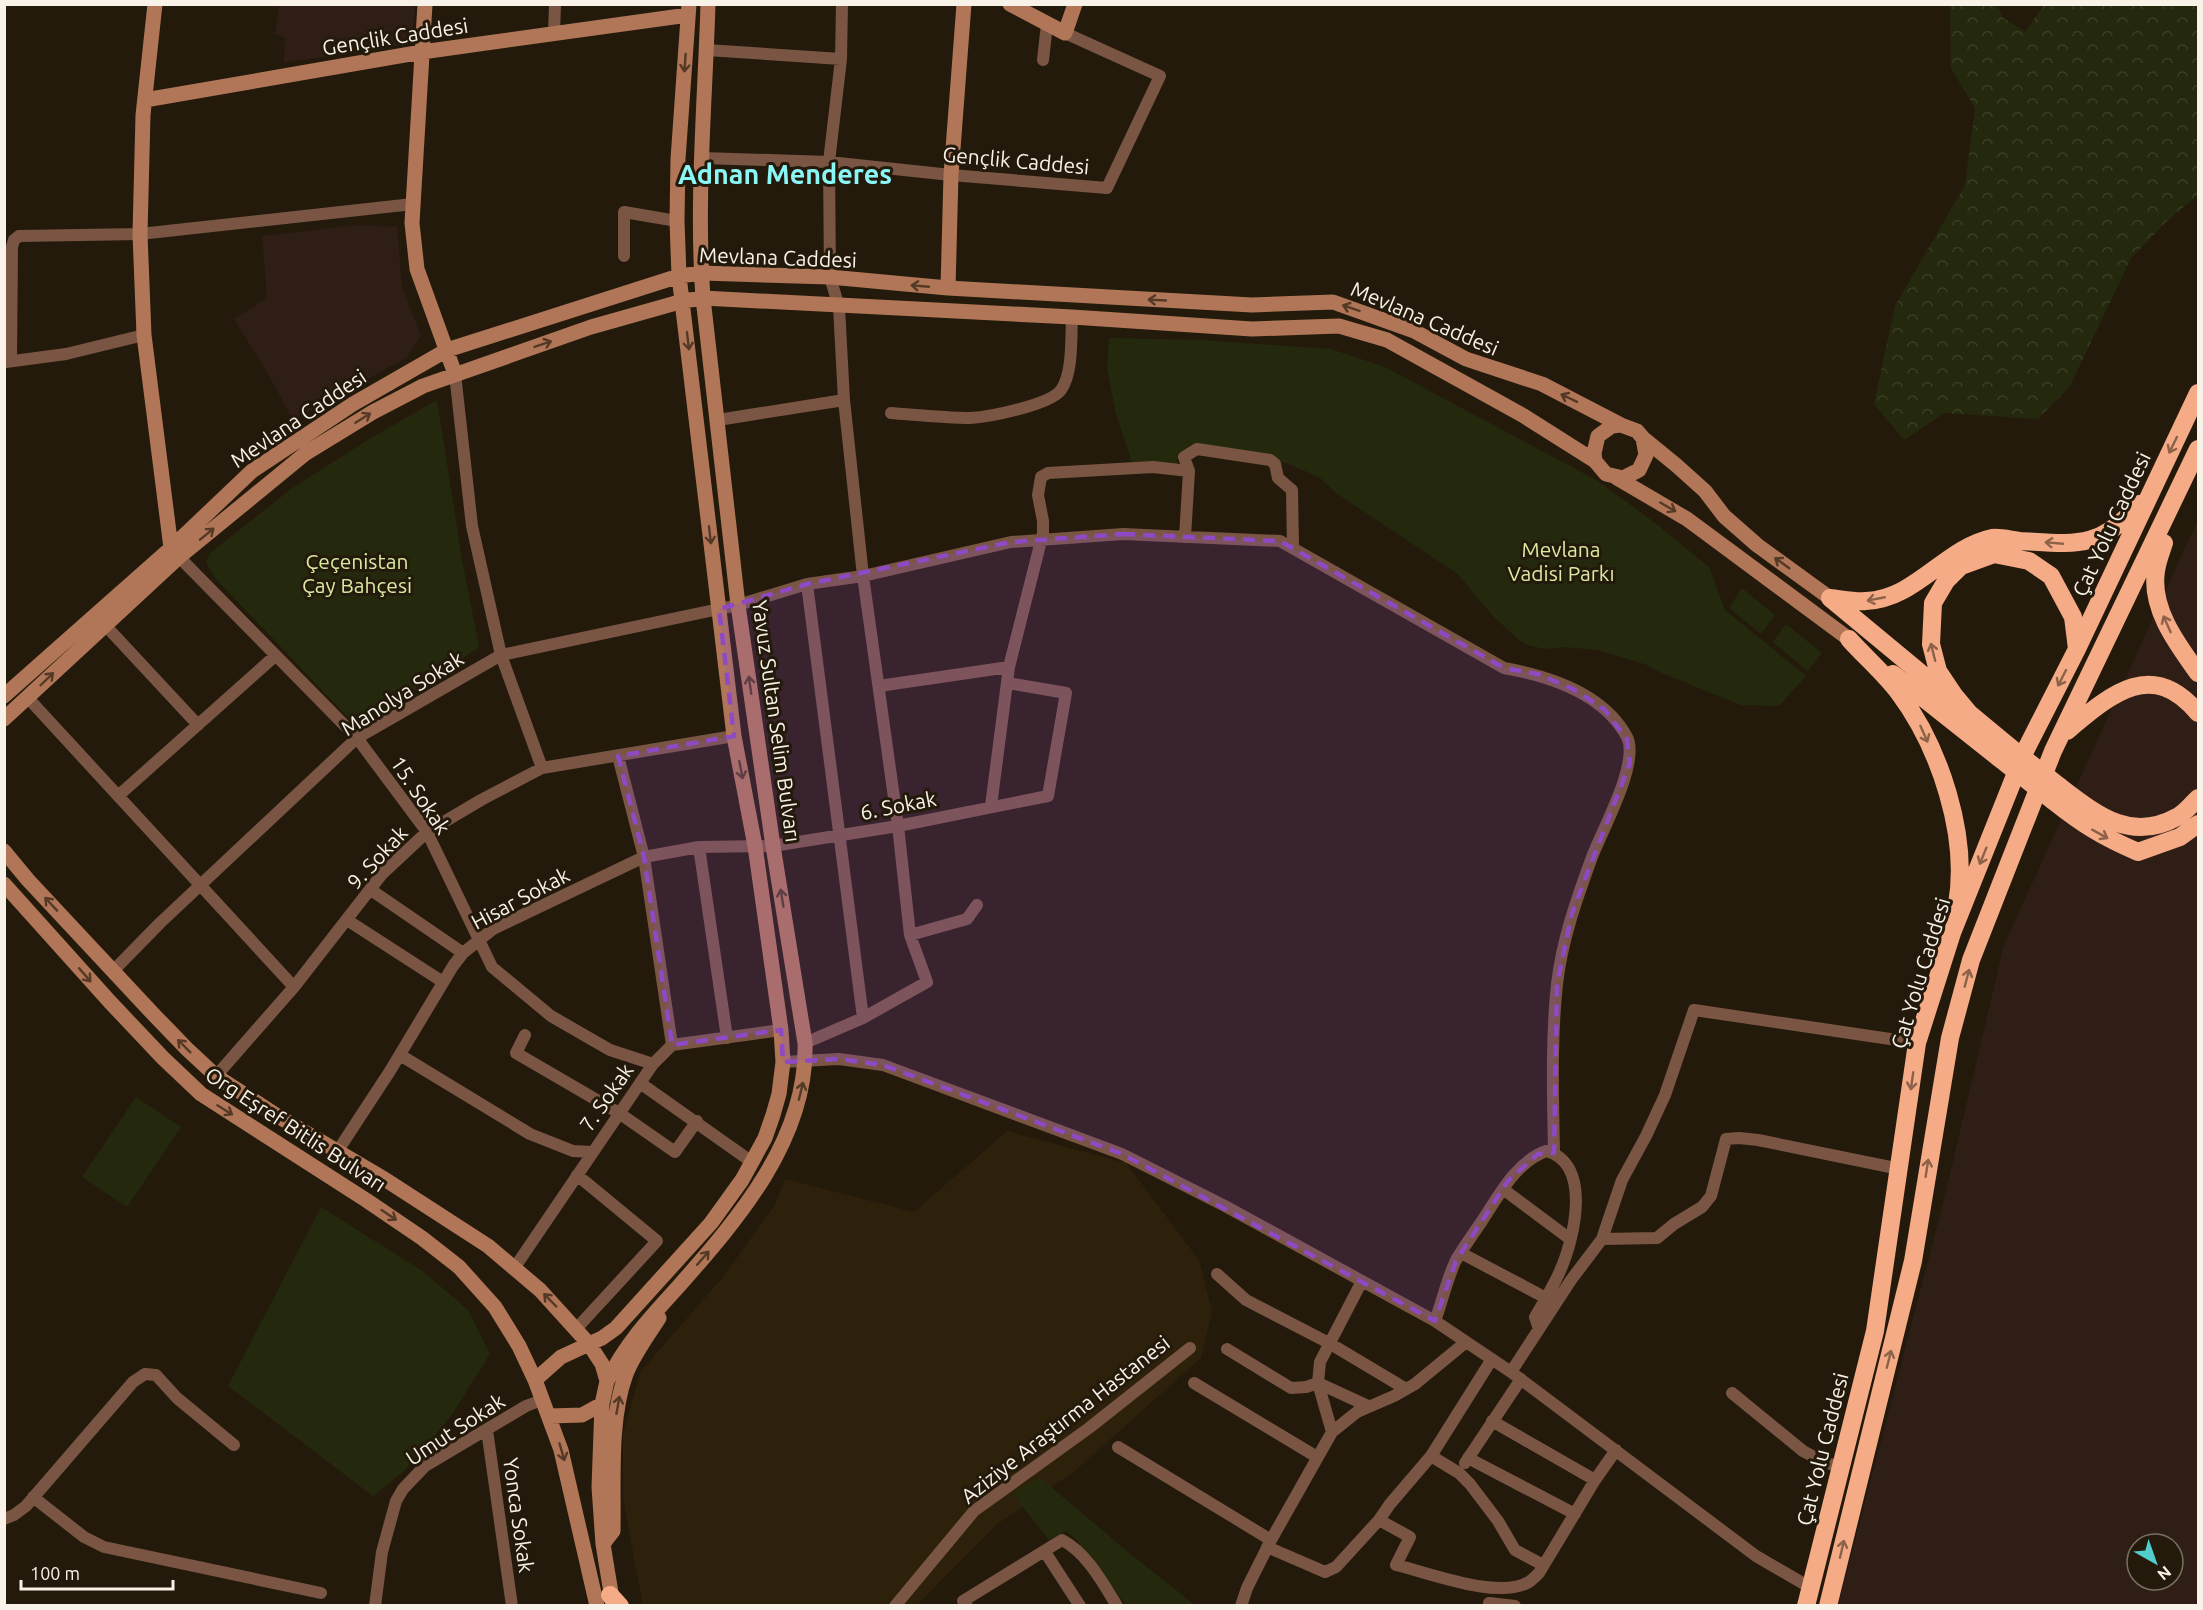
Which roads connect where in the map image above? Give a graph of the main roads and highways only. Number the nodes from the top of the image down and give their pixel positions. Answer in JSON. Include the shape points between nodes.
{"nodes":[{"id":1,"x":2199,"y":393,"type":"edge"},
{"id":2,"x":2199,"y":449,"type":"edge"},
{"id":3,"x":2154,"y":486,"type":"junction"},
{"id":4,"x":2176,"y":500,"type":"junction"},
{"id":5,"x":2077,"y":649,"type":"junction"},
{"id":6,"x":2199,"y":673,"type":"edge"},
{"id":7,"x":2199,"y":713,"type":"edge"},
{"id":8,"x":1974,"y":719,"type":"junction"},
{"id":9,"x":2061,"y":736,"type":"junction"},
{"id":10,"x":2005,"y":753,"type":"junction"},
{"id":11,"x":2056,"y":793,"type":"junction"},
{"id":12,"x":2199,"y":798,"type":"edge"},
{"id":13,"x":2199,"y":824,"type":"edge"},
{"id":14,"x":1952,"y":933,"type":"junction"},
{"id":15,"x":1806,"y":1605,"type":"edge"},
{"id":16,"x":1828,"y":1605,"type":"edge"}],
"edges":[{"from":1,"to":3,"type":"highway","name":"Çat Yolu Caddesi","one_way":true},
{"from":2,"to":4,"type":"highway","name":"Çat Yolu Caddesi"},
{"from":3,"to":5,"type":"highway","name":"Çat Yolu Caddesi"},
{"from":3,"to":8,"type":"highway","one_way":true,"via":[[2126,519],[2104,536],[2061,544],[1994,538],[1975,544],[1888,597],[1866,601],[1830,598]]},
{"from":6,"to":4,"type":"highway","one_way":true,"via":[[2168,627],[2158,599],[2156,572]]},
{"from":4,"to":9,"type":"highway","name":"Çat Yolu Caddesi"},
{"from":8,"to":5,"type":"highway","one_way":true,"via":[[1938,671],[1931,644],[1933,603],[1961,566],[1994,555],[2029,561],[2051,576],[2073,617]]},
{"from":5,"to":14,"type":"highway","name":"Çat Yolu Caddesi","one_way":true,"via":[[2024,753]]},
{"from":7,"to":9,"type":"highway","via":[[2185,697],[2164,686],[2138,685],[2103,700]]},
{"from":8,"to":10,"type":"highway"},
{"from":16,"to":9,"type":"highway","name":"Çat Yolu Caddesi","one_way":true,"via":[[1913,1261],[1950,1038],[1971,960]]},
{"from":10,"to":11,"type":"highway","bridge":true},
{"from":10,"to":14,"type":"highway","one_way":true,"via":[[1849,639],[1898,691],[1921,725],[1945,785],[1959,846],[1959,894]]},
{"from":11,"to":12,"type":"highway","via":[[2114,822],[2146,828],[2179,816]]},
{"from":11,"to":13,"type":"highway","one_way":true,"via":[[2076,820],[2138,852],[2180,837]]},
{"from":14,"to":15,"type":"highway","name":"Çat Yolu Caddesi","one_way":true,"via":[[1917,1043],[1875,1331]]}]}
